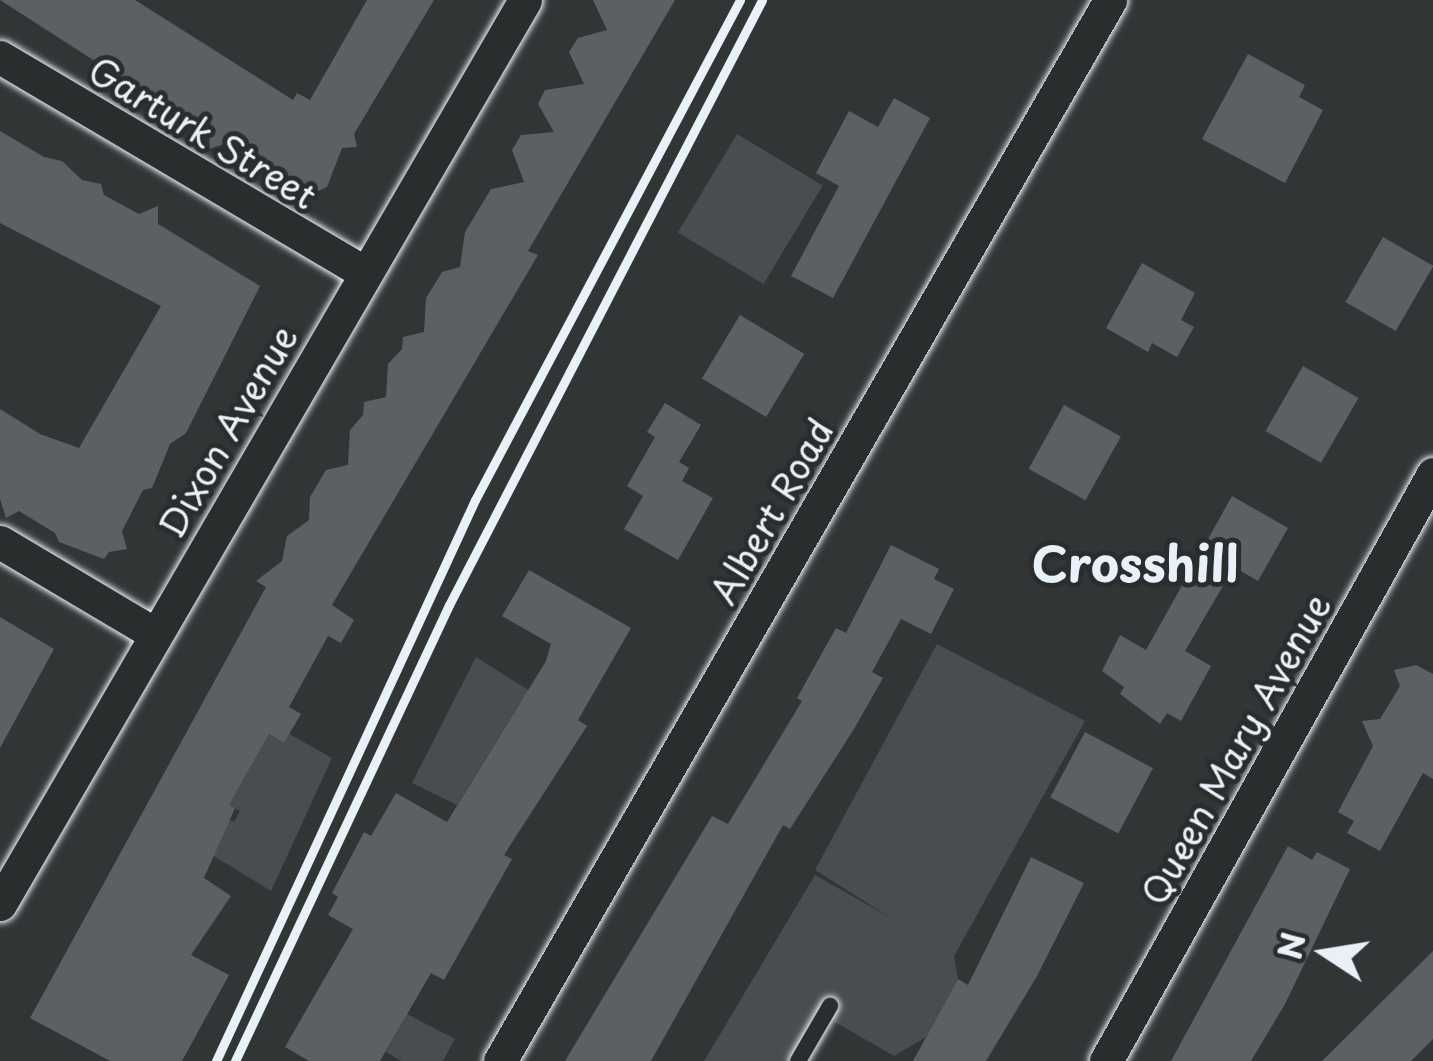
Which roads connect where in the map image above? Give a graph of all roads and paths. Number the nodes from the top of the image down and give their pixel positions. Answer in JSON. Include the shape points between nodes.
{"nodes":[{"id":1,"x":525,"y":0,"type":"edge"},
{"id":2,"x":1110,"y":0,"type":"edge"},
{"id":3,"x":0,"y":57,"type":"edge"},
{"id":4,"x":365,"y":273,"type":"junction"},
{"id":5,"x":1433,"y":474,"type":"edge"},
{"id":6,"x":0,"y":542,"type":"edge"},
{"id":7,"x":153,"y":633,"type":"junction"},
{"id":8,"x":0,"y":904,"type":"edge"},
{"id":9,"x":830,"y":1006,"type":"dead end"},
{"id":10,"x":500,"y":1061,"type":"edge"},
{"id":11,"x":798,"y":1061,"type":"edge"},
{"id":12,"x":1106,"y":1061,"type":"edge"}],
"edges":[{"from":1,"to":4,"type":"street","name":"Dixon Avenue"},
{"from":2,"to":10,"type":"street","name":"Albert Road"},
{"from":3,"to":4,"type":"street","name":"Garturk Street"},
{"from":4,"to":7,"type":"street","name":"Dixon Avenue"},
{"from":5,"to":12,"type":"street","name":"Queen Mary Avenue"},
{"from":6,"to":7,"type":"street"},
{"from":7,"to":8,"type":"street","name":"Dixon Avenue"},
{"from":9,"to":11,"type":"lane"}]}
